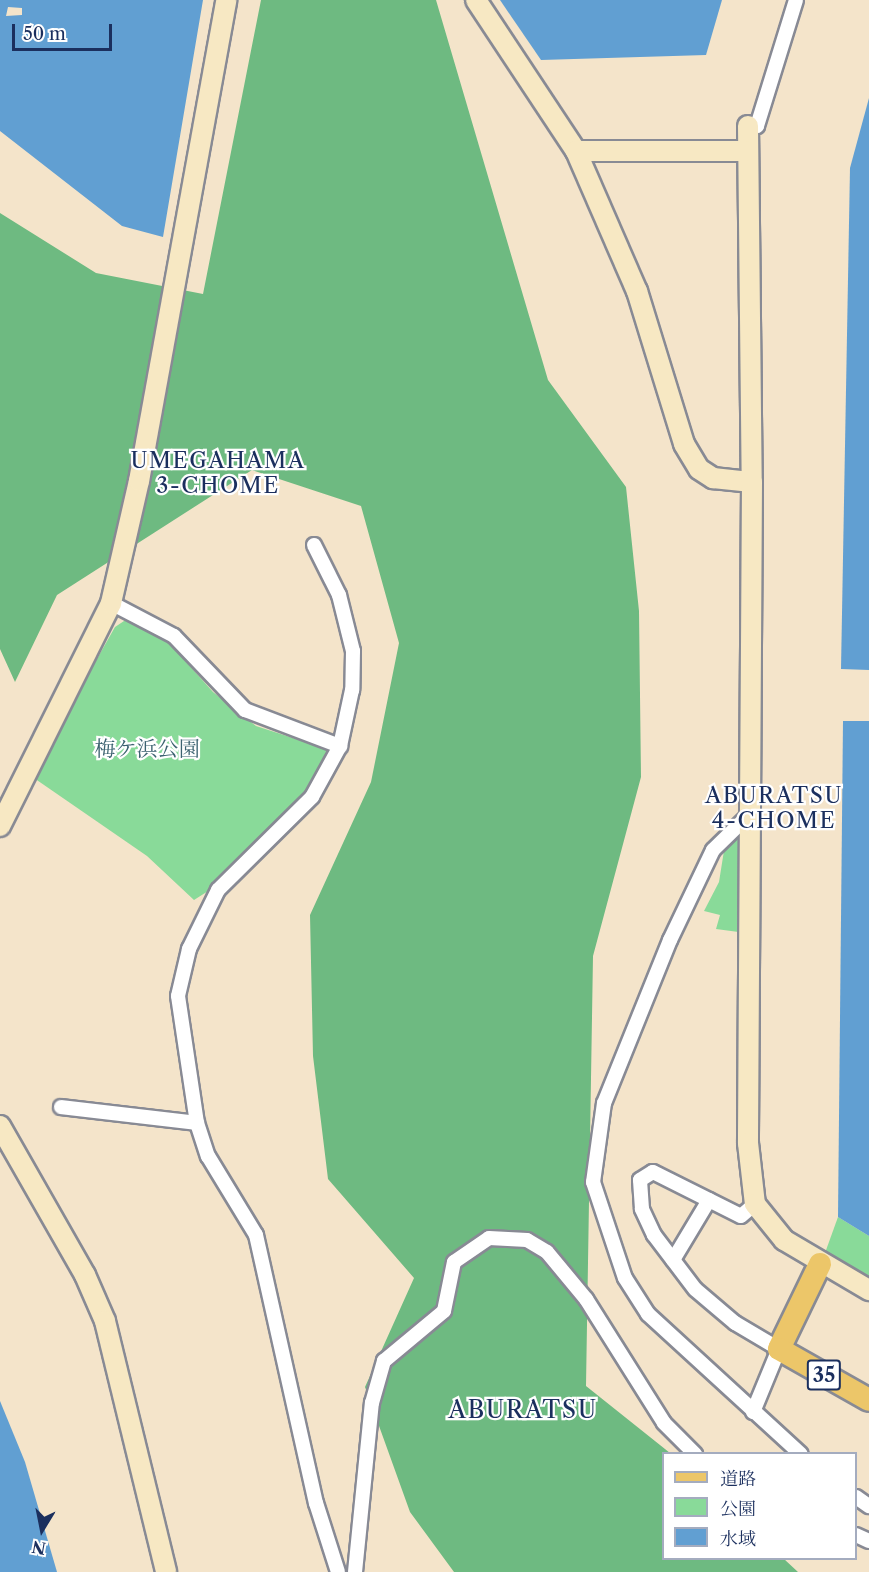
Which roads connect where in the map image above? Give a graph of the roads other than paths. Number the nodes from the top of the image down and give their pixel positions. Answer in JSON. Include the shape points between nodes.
{"nodes":[{"id":1,"x":226,"y":0,"type":"edge"},
{"id":2,"x":476,"y":0,"type":"edge"},
{"id":3,"x":796,"y":0,"type":"edge"},
{"id":4,"x":748,"y":126,"type":"joint"},
{"id":5,"x":576,"y":151,"type":"junction"},
{"id":6,"x":746,"y":151,"type":"junction"},
{"id":7,"x":752,"y":482,"type":"junction"},
{"id":8,"x":314,"y":545,"type":"dead end"},
{"id":9,"x":111,"y":603,"type":"junction"},
{"id":10,"x":340,"y":746,"type":"junction"},
{"id":11,"x":751,"y":813,"type":"junction"},
{"id":12,"x":0,"y":826,"type":"edge"},
{"id":13,"x":61,"y":1107,"type":"dead end"},
{"id":14,"x":197,"y":1123,"type":"junction"},
{"id":15,"x":0,"y":1126,"type":"edge"},
{"id":16,"x":709,"y":1200,"type":"junction"},
{"id":17,"x":755,"y":1204,"type":"junction"},
{"id":18,"x":673,"y":1260,"type":"junction"},
{"id":19,"x":820,"y":1264,"type":"junction"},
{"id":20,"x":869,"y":1290,"type":"edge"},
{"id":21,"x":779,"y":1349,"type":"junction"},
{"id":22,"x":869,"y":1400,"type":"edge"},
{"id":23,"x":753,"y":1412,"type":"junction"},
{"id":24,"x":693,"y":1452,"type":"edge"},
{"id":25,"x":799,"y":1452,"type":"edge"},
{"id":26,"x":166,"y":1572,"type":"edge"},
{"id":27,"x":338,"y":1572,"type":"edge"},
{"id":28,"x":355,"y":1572,"type":"edge"}],
"edges":[{"from":1,"to":9,"type":"street","via":[[141,470]]},
{"from":2,"to":5,"type":"street"},
{"from":3,"to":4,"type":"street","via":[[757,126]]},
{"from":4,"to":6,"type":"street"},
{"from":5,"to":6,"type":"street"},
{"from":5,"to":7,"type":"street","via":[[638,291],[684,444],[699,469],[713,478]]},
{"from":6,"to":7,"type":"street"},
{"from":7,"to":11,"type":"street"},
{"from":8,"to":10,"type":"street","via":[[339,595],[353,651],[352,690]]},
{"from":9,"to":10,"type":"street","via":[[174,636],[245,710]]},
{"from":9,"to":12,"type":"street"},
{"from":10,"to":14,"type":"street","via":[[312,797],[218,890],[189,949],[179,1014]]},
{"from":11,"to":17,"type":"street","via":[[748,1143]]},
{"from":11,"to":23,"type":"street","via":[[713,850],[670,940],[604,1103],[593,1182],[634,1295],[670,1337]]},
{"from":13,"to":14,"type":"street"},
{"from":14,"to":27,"type":"street","via":[[208,1156],[256,1235],[316,1503]]},
{"from":15,"to":26,"type":"street","via":[[85,1275],[105,1321]]},
{"from":16,"to":17,"type":"street","via":[[741,1216]]},
{"from":16,"to":18,"type":"street"},
{"from":16,"to":18,"type":"street","via":[[654,1172],[641,1175],[646,1220]]},
{"from":17,"to":19,"type":"street","via":[[784,1240]]},
{"from":18,"to":21,"type":"street","via":[[711,1305]]},
{"from":19,"to":20,"type":"street"},
{"from":19,"to":21,"type":"main road","number":"35"},
{"from":21,"to":22,"type":"main road","number":"35"},
{"from":21,"to":23,"type":"street"},
{"from":23,"to":25,"type":"street"},
{"from":24,"to":28,"type":"street","via":[[664,1423],[586,1299],[547,1252],[527,1240],[489,1238],[454,1262],[444,1311],[384,1361],[370,1423]]}]}
